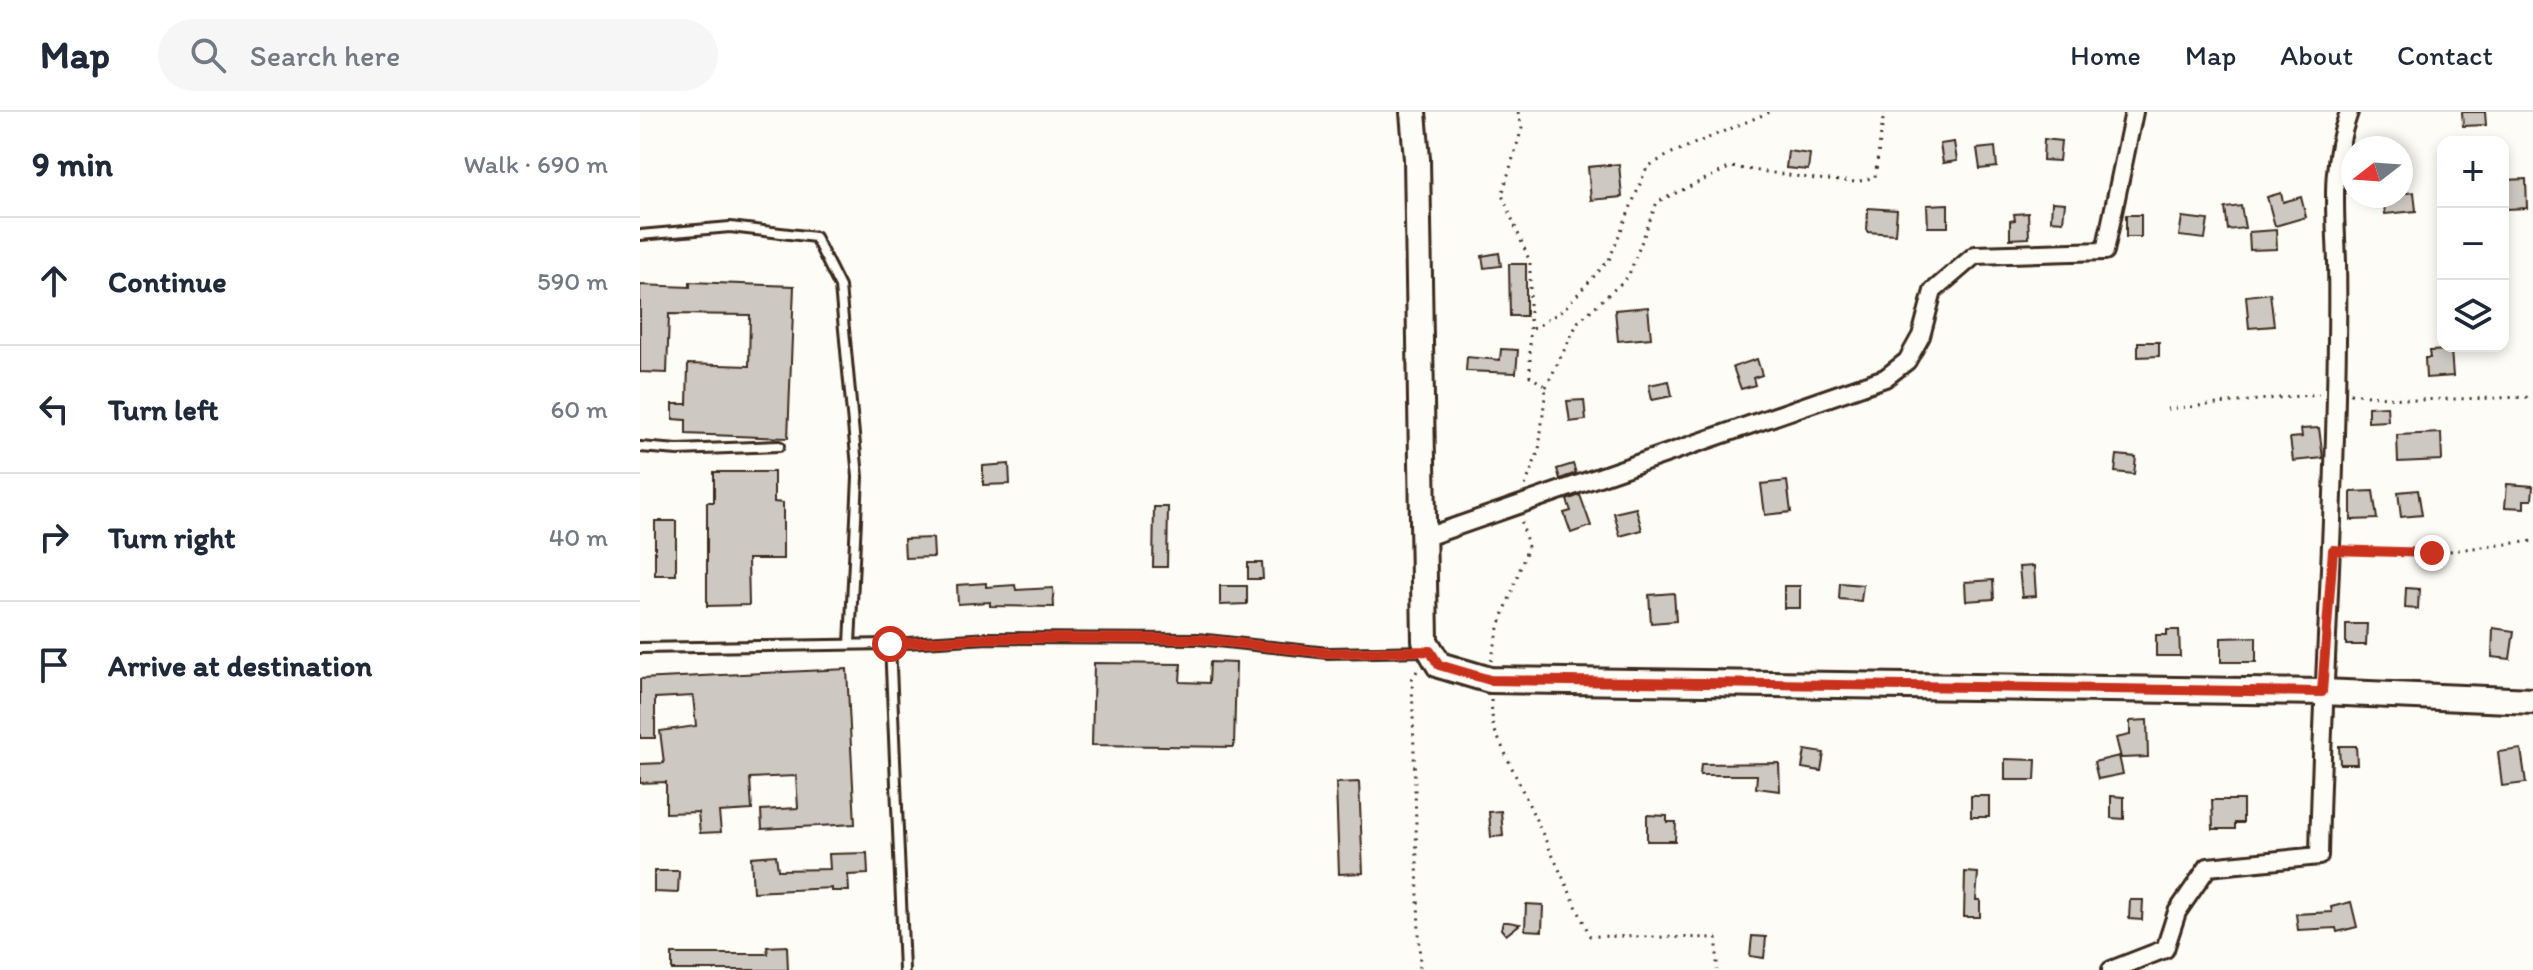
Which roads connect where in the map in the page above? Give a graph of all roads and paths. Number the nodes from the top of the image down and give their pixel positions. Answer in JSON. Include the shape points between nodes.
{"nodes":[{"id":1,"x":1413,"y":112,"type":"edge"},
{"id":2,"x":1518,"y":112,"type":"edge"},
{"id":3,"x":1770,"y":112,"type":"edge"},
{"id":4,"x":1884,"y":112,"type":"edge"},
{"id":5,"x":2134,"y":112,"type":"edge"},
{"id":6,"x":2349,"y":112,"type":"edge"},
{"id":7,"x":640,"y":235,"type":"edge"},
{"id":8,"x":1533,"y":329,"type":"junction"},
{"id":9,"x":1546,"y":387,"type":"junction"},
{"id":10,"x":2336,"y":392,"type":"junction"},
{"id":11,"x":2533,"y":397,"type":"edge"},
{"id":12,"x":2167,"y":409,"type":"dead end"},
{"id":13,"x":779,"y":446,"type":"dead end"},
{"id":14,"x":640,"y":447,"type":"edge"},
{"id":15,"x":1517,"y":505,"type":"junction"},
{"id":16,"x":1423,"y":538,"type":"junction"},
{"id":17,"x":2533,"y":541,"type":"edge"},
{"id":18,"x":2333,"y":550,"type":"junction"},
{"id":19,"x":850,"y":644,"type":"junction"},
{"id":20,"x":890,"y":644,"type":"junction"},
{"id":21,"x":640,"y":648,"type":"edge"},
{"id":22,"x":1430,"y":651,"type":"junction"},
{"id":23,"x":1490,"y":680,"type":"junction"},
{"id":24,"x":2322,"y":692,"type":"junction"},
{"id":25,"x":2533,"y":701,"type":"edge"},
{"id":26,"x":904,"y":970,"type":"edge"},
{"id":27,"x":1420,"y":970,"type":"edge"},
{"id":28,"x":1717,"y":970,"type":"edge"},
{"id":29,"x":2111,"y":970,"type":"edge"}],
"edges":[{"from":1,"to":16,"type":"street"},
{"from":2,"to":8,"type":"path","via":[[1522,128],[1502,195],[1530,262]]},
{"from":3,"to":8,"type":"path","via":[[1647,167],[1609,260],[1563,310]]},
{"from":4,"to":9,"type":"path","via":[[1875,177],[1856,182],[1731,167],[1657,202],[1628,277],[1578,322]]},
{"from":5,"to":15,"type":"street","via":[[2105,251],[1975,255],[1933,291],[1921,336],[1907,361],[1885,378]]},
{"from":6,"to":10,"type":"street","via":[[2339,141],[2333,195]]},
{"from":7,"to":19,"type":"lane","via":[[730,227],[815,237],[840,287],[858,477]]},
{"from":8,"to":9,"type":"path","via":[[1530,376]]},
{"from":9,"to":15,"type":"path","via":[[1539,450]]},
{"from":10,"to":11,"type":"path","via":[[2414,400]]},
{"from":10,"to":12,"type":"path"},
{"from":10,"to":18,"type":"street"},
{"from":13,"to":14,"type":"lane"},
{"from":15,"to":16,"type":"street"},
{"from":15,"to":23,"type":"path","via":[[1528,547],[1500,624]]},
{"from":16,"to":22,"type":"street","via":[[1425,641]]},
{"from":17,"to":18,"type":"path","via":[[2432,553]]},
{"from":18,"to":24,"type":"street"},
{"from":19,"to":20,"type":"lane"},
{"from":19,"to":21,"type":"lane"},
{"from":20,"to":22,"type":"lane","via":[[989,638],[1198,639],[1328,653]]},
{"from":20,"to":26,"type":"lane"},
{"from":22,"to":23,"type":"street","via":[[1439,665]]},
{"from":22,"to":27,"type":"path","via":[[1412,679]]},
{"from":23,"to":24,"type":"street"},
{"from":23,"to":28,"type":"path","via":[[1493,727],[1590,936],[1717,938]]},
{"from":24,"to":25,"type":"street"},
{"from":24,"to":29,"type":"street","via":[[2319,856],[2208,867],[2177,912],[2165,949]]}]}
